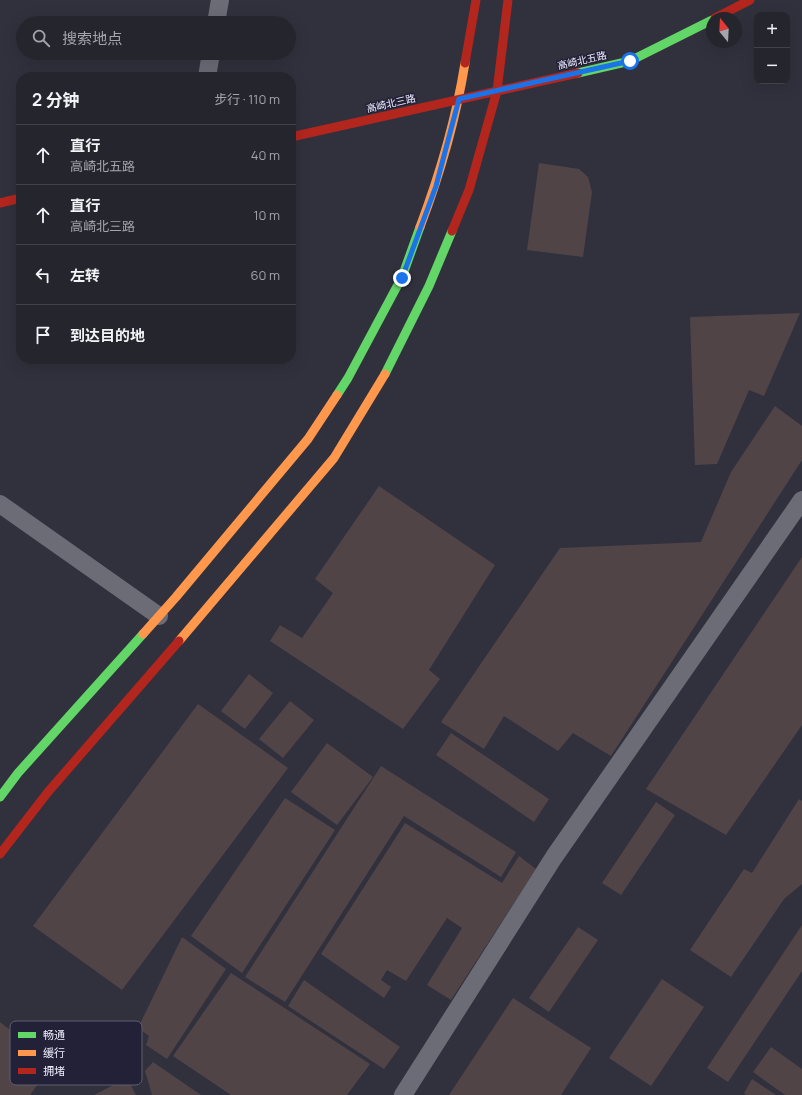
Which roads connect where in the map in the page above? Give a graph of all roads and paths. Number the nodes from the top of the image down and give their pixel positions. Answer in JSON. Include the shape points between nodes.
{"nodes":[{"id":1,"x":220,"y":0,"type":"edge"},
{"id":2,"x":476,"y":0,"type":"edge"},
{"id":3,"x":508,"y":0,"type":"edge"},
{"id":4,"x":750,"y":0,"type":"edge"},
{"id":5,"x":727,"y":12,"type":"edge"},
{"id":6,"x":217,"y":16,"type":"edge"},
{"id":7,"x":706,"y":23,"type":"edge"},
{"id":8,"x":210,"y":60,"type":"edge"},
{"id":9,"x":208,"y":72,"type":"edge"},
{"id":10,"x":497,"y":91,"type":"junction"},
{"id":11,"x":459,"y":99,"type":"junction"},
{"id":12,"x":296,"y":136,"type":"edge"},
{"id":13,"x":0,"y":196,"type":"edge"},
{"id":14,"x":16,"y":198,"type":"edge"},
{"id":15,"x":16,"y":199,"type":"edge"},
{"id":16,"x":0,"y":203,"type":"edge"},
{"id":17,"x":802,"y":500,"type":"edge"},
{"id":18,"x":0,"y":504,"type":"edge"},
{"id":19,"x":159,"y":616,"type":"junction"},
{"id":20,"x":0,"y":797,"type":"edge"},
{"id":21,"x":0,"y":854,"type":"edge"},
{"id":22,"x":403,"y":1095,"type":"edge"}],
"edges":[{"from":1,"to":6,"type":"street"},
{"from":2,"to":11,"type":"main road"},
{"from":3,"to":10,"type":"main road"},
{"from":4,"to":5,"type":"main road"},
{"from":7,"to":10,"type":"main road","name":"高崎北五路","via":[[630,61]]},
{"from":8,"to":9,"type":"street"},
{"from":10,"to":11,"type":"main road","name":"高崎北三路"},
{"from":10,"to":21,"type":"main road","via":[[469,190],[429,286],[378,388],[334,458],[48,792]]},
{"from":11,"to":12,"type":"main road","name":"高崎北三路"},
{"from":11,"to":19,"type":"main road","via":[[436,186],[402,278],[348,378],[308,439]]},
{"from":13,"to":14,"type":"street"},
{"from":15,"to":16,"type":"main road"},
{"from":17,"to":22,"type":"street","via":[[554,857]]},
{"from":18,"to":19,"type":"street"},
{"from":19,"to":20,"type":"main road","via":[[18,773]]}]}
